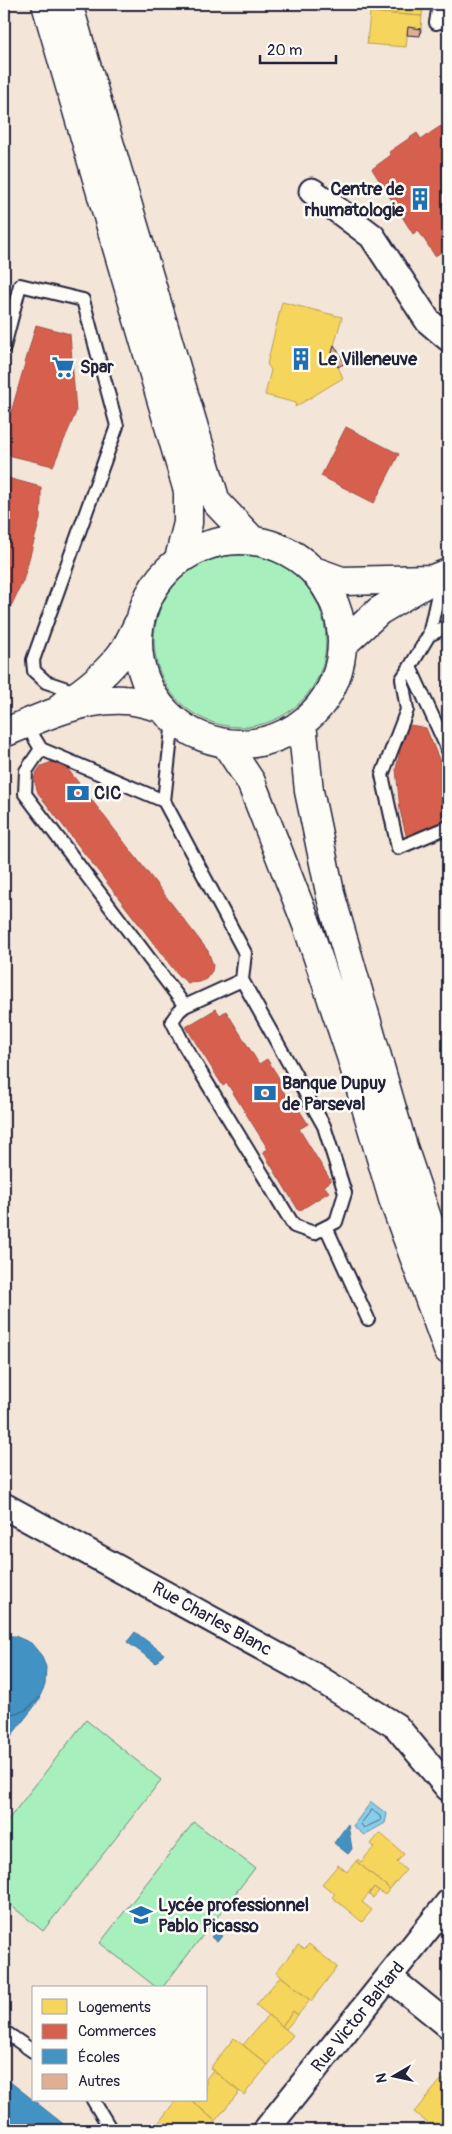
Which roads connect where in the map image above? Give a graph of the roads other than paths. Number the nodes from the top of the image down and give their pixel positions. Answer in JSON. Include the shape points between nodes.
{"nodes":[{"id":1,"x":46,"y":4,"type":"edge"},
{"id":2,"x":68,"y":4,"type":"edge"},
{"id":3,"x":439,"y":4,"type":"edge"},
{"id":4,"x":448,"y":20,"type":"edge"},
{"id":5,"x":312,"y":191,"type":"dead end"},
{"id":6,"x":448,"y":338,"type":"edge"},
{"id":7,"x":4,"y":347,"type":"edge"},
{"id":8,"x":252,"y":540,"type":"junction"},
{"id":9,"x":179,"y":559,"type":"junction"},
{"id":10,"x":314,"y":571,"type":"junction"},
{"id":11,"x":441,"y":576,"type":"edge"},
{"id":12,"x":139,"y":623,"type":"junction"},
{"id":13,"x":448,"y":626,"type":"edge"},
{"id":14,"x":429,"y":635,"type":"junction"},
{"id":15,"x":342,"y":645,"type":"junction"},
{"id":16,"x":410,"y":667,"type":"junction"},
{"id":17,"x":81,"y":693,"type":"junction"},
{"id":18,"x":53,"y":712,"type":"junction"},
{"id":19,"x":167,"y":714,"type":"junction"},
{"id":20,"x":302,"y":723,"type":"junction"},
{"id":21,"x":15,"y":728,"type":"edge"},
{"id":22,"x":226,"y":744,"type":"junction"},
{"id":23,"x":40,"y":749,"type":"junction"},
{"id":24,"x":448,"y":750,"type":"edge"},
{"id":25,"x":164,"y":800,"type":"junction"},
{"id":26,"x":448,"y":827,"type":"edge"},
{"id":27,"x":242,"y":980,"type":"junction"},
{"id":28,"x":185,"y":1006,"type":"junction"},
{"id":29,"x":326,"y":1227,"type":"junction"},
{"id":30,"x":448,"y":1280,"type":"edge"},
{"id":31,"x":368,"y":1319,"type":"dead end"},
{"id":32,"x":448,"y":1350,"type":"edge"},
{"id":33,"x":4,"y":1506,"type":"edge"},
{"id":34,"x":448,"y":1788,"type":"edge"},
{"id":35,"x":448,"y":1903,"type":"edge"},
{"id":36,"x":390,"y":1978,"type":"junction"},
{"id":37,"x":448,"y":2025,"type":"edge"},
{"id":38,"x":5,"y":2032,"type":"dead end"},
{"id":39,"x":32,"y":2051,"type":"edge"},
{"id":40,"x":94,"y":2102,"type":"edge"},
{"id":41,"x":110,"y":2130,"type":"edge"},
{"id":42,"x":266,"y":2130,"type":"edge"}],
"edges":[{"from":1,"to":9,"type":"main road","via":[[188,491],[188,523]]},
{"from":2,"to":8,"type":"main road","via":[[216,502]]},
{"from":3,"to":4,"type":"lane","via":[[436,23]]},
{"from":5,"to":6,"type":"street","via":[[372,236],[428,321]]},
{"from":7,"to":17,"type":"lane","via":[[20,285],[82,300],[117,426],[33,660],[34,671],[46,682]]},
{"from":8,"to":9,"type":"main road","via":[[227,540],[201,546]]},
{"from":8,"to":10,"type":"main road","via":[[286,550]]},
{"from":9,"to":12,"type":"main road","via":[[160,577],[147,598]]},
{"from":10,"to":11,"type":"main road","via":[[342,580]]},
{"from":10,"to":15,"type":"main road","via":[[330,593],[339,618]]},
{"from":11,"to":14,"type":"lane"},
{"from":11,"to":15,"type":"main road","via":[[380,611]]},
{"from":12,"to":17,"type":"main road","via":[[125,649]]},
{"from":12,"to":19,"type":"main road","via":[[138,653],[146,683]]},
{"from":13,"to":14,"type":"lane"},
{"from":14,"to":16,"type":"lane"},
{"from":15,"to":20,"type":"main road","via":[[337,675],[323,702]]},
{"from":16,"to":24,"type":"lane"},
{"from":16,"to":26,"type":"lane","via":[[402,679],[407,710],[382,775],[398,848]]},
{"from":17,"to":18,"type":"main road"},
{"from":18,"to":19,"type":"main road","via":[[101,701],[126,700]]},
{"from":18,"to":21,"type":"main road"},
{"from":19,"to":22,"type":"main road","via":[[189,731]]},
{"from":19,"to":25,"type":"lane"},
{"from":20,"to":22,"type":"main road","via":[[279,737],[253,744]]},
{"from":20,"to":30,"type":"main road","via":[[309,791],[331,897],[403,1147]]},
{"from":21,"to":23,"type":"lane"},
{"from":22,"to":32,"type":"main road","via":[[251,782],[308,925],[393,1199]]},
{"from":23,"to":25,"type":"lane"},
{"from":23,"to":28,"type":"lane","via":[[26,771],[25,794]]},
{"from":25,"to":27,"type":"lane","via":[[245,953]]},
{"from":27,"to":28,"type":"lane"},
{"from":27,"to":29,"type":"lane","via":[[324,1126],[345,1193],[336,1222]]},
{"from":28,"to":29,"type":"lane","via":[[174,1016],[173,1026],[294,1226],[314,1233]]},
{"from":29,"to":31,"type":"lane"},
{"from":33,"to":34,"type":"street","name":"Rue Charles Blanc","via":[[313,1675],[396,1726]]},
{"from":35,"to":36,"type":"street","name":"Rue Victor Baltard"},
{"from":36,"to":37,"type":"street"},
{"from":36,"to":42,"type":"street","name":"Rue Victor Baltard"},
{"from":38,"to":39,"type":"lane"},
{"from":40,"to":41,"type":"lane"}]}
